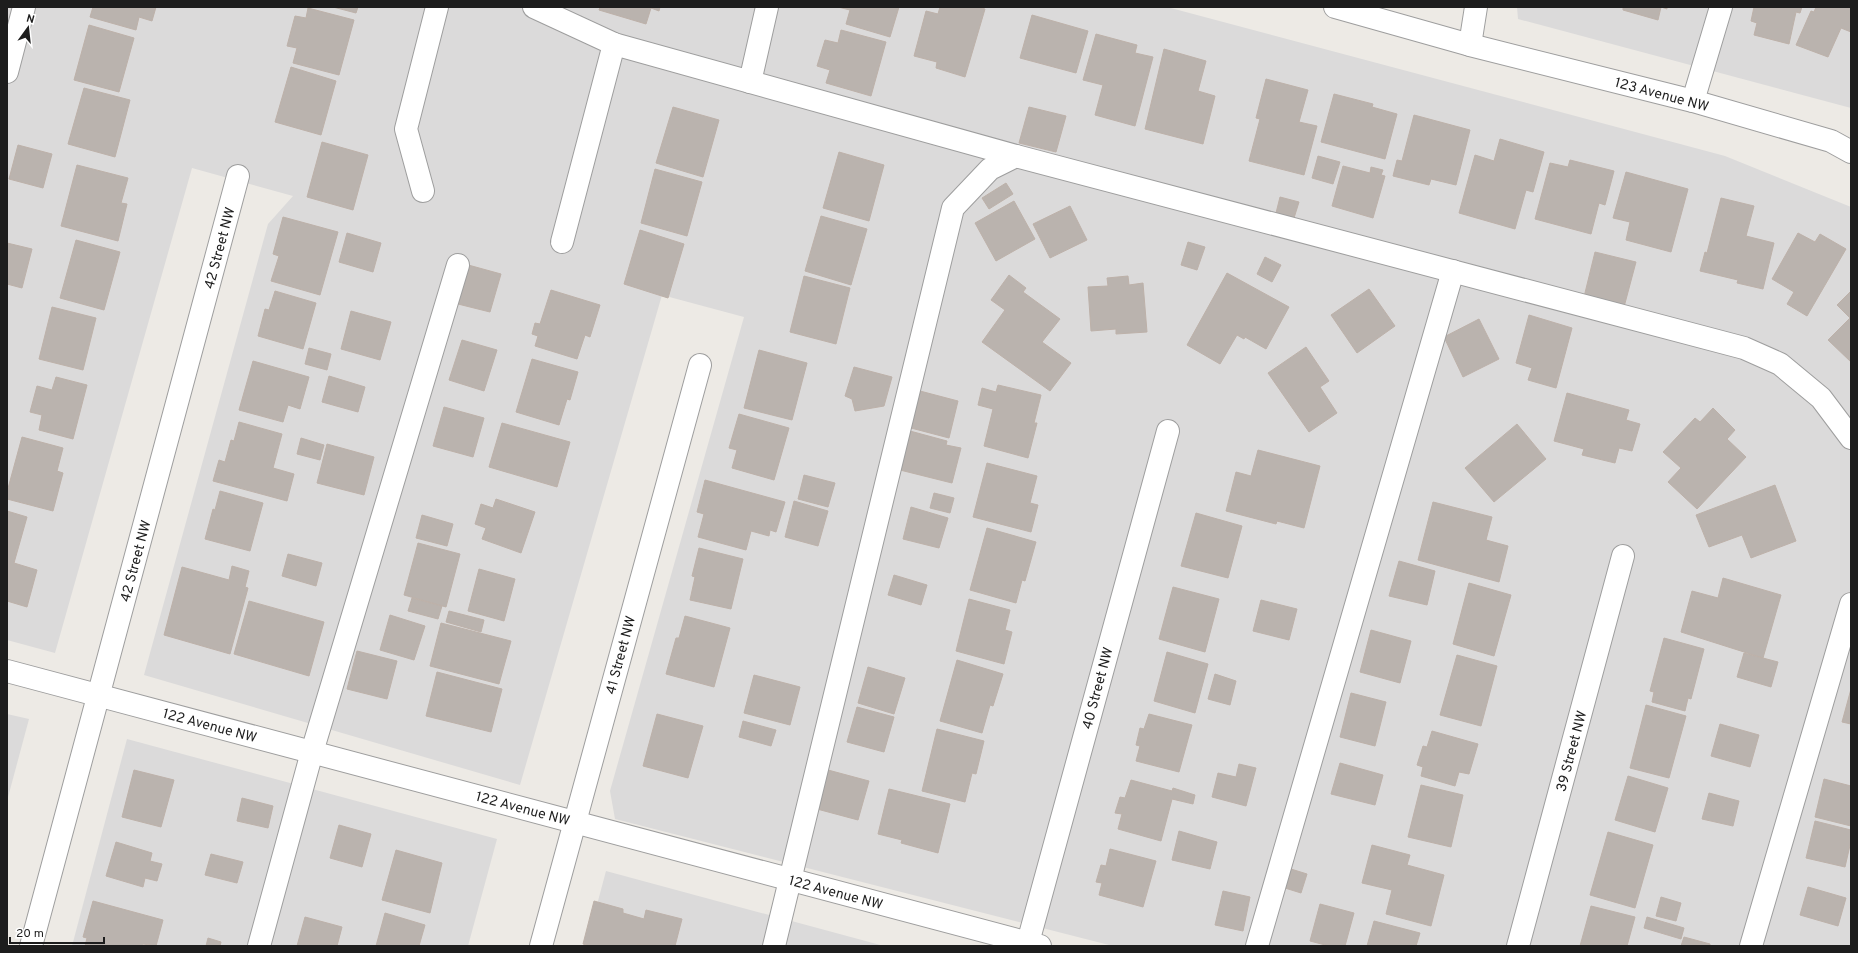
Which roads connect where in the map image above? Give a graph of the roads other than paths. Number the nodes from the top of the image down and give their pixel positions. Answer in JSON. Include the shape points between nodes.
{"nodes":[{"id":1,"x":24,"y":7,"type":"edge"},
{"id":2,"x":437,"y":7,"type":"edge"},
{"id":3,"x":534,"y":7,"type":"edge"},
{"id":4,"x":767,"y":7,"type":"edge"},
{"id":5,"x":1335,"y":7,"type":"edge"},
{"id":6,"x":1476,"y":7,"type":"edge"},
{"id":7,"x":1721,"y":7,"type":"edge"},
{"id":8,"x":614,"y":44,"type":"junction"},
{"id":9,"x":1470,"y":45,"type":"junction"},
{"id":10,"x":7,"y":72,"type":"edge"},
{"id":11,"x":750,"y":82,"type":"junction"},
{"id":12,"x":1693,"y":101,"type":"junction"},
{"id":13,"x":1851,"y":152,"type":"edge"},
{"id":14,"x":1016,"y":156,"type":"junction"},
{"id":15,"x":238,"y":176,"type":"dead end"},
{"id":16,"x":424,"y":191,"type":"dead end"},
{"id":17,"x":562,"y":242,"type":"dead end"},
{"id":18,"x":458,"y":265,"type":"dead end"},
{"id":19,"x":1453,"y":271,"type":"junction"},
{"id":20,"x":700,"y":365,"type":"dead end"},
{"id":21,"x":1168,"y":431,"type":"dead end"},
{"id":22,"x":1851,"y":438,"type":"edge"},
{"id":23,"x":1623,"y":556,"type":"dead end"},
{"id":24,"x":1851,"y":604,"type":"edge"},
{"id":25,"x":7,"y":671,"type":"edge"},
{"id":26,"x":99,"y":696,"type":"junction"},
{"id":27,"x":312,"y":752,"type":"junction"},
{"id":28,"x":575,"y":822,"type":"junction"},
{"id":29,"x":791,"y":880,"type":"junction"},
{"id":30,"x":1031,"y":945,"type":"edge"},
{"id":31,"x":32,"y":946,"type":"edge"},
{"id":32,"x":259,"y":946,"type":"edge"},
{"id":33,"x":541,"y":946,"type":"edge"},
{"id":34,"x":774,"y":946,"type":"edge"},
{"id":35,"x":1257,"y":946,"type":"edge"},
{"id":36,"x":1518,"y":946,"type":"edge"},
{"id":37,"x":1751,"y":946,"type":"edge"}],
"edges":[{"from":1,"to":10,"type":"street"},
{"from":2,"to":16,"type":"street","via":[[406,129]]},
{"from":3,"to":8,"type":"street"},
{"from":4,"to":11,"type":"street"},
{"from":5,"to":9,"type":"street","name":"123 Avenue NW"},
{"from":6,"to":9,"type":"street"},
{"from":7,"to":12,"type":"street"},
{"from":8,"to":11,"type":"street"},
{"from":8,"to":17,"type":"street"},
{"from":9,"to":12,"type":"street","name":"123 Avenue NW"},
{"from":11,"to":14,"type":"street"},
{"from":12,"to":13,"type":"street","name":"123 Avenue NW","via":[[1831,141]]},
{"from":14,"to":19,"type":"street"},
{"from":14,"to":29,"type":"street","via":[[990,169],[953,208]]},
{"from":15,"to":26,"type":"street","name":"42 Street NW"},
{"from":18,"to":27,"type":"street"},
{"from":19,"to":22,"type":"street","via":[[1744,348],[1780,364],[1821,398]]},
{"from":19,"to":35,"type":"street"},
{"from":20,"to":28,"type":"street","name":"41 Street NW"},
{"from":21,"to":30,"type":"street","name":"40 Street NW"},
{"from":23,"to":36,"type":"street","name":"39 Street NW"},
{"from":24,"to":37,"type":"street"},
{"from":25,"to":26,"type":"street","name":"122 Avenue NW"},
{"from":26,"to":27,"type":"street","name":"122 Avenue NW"},
{"from":26,"to":31,"type":"street","name":"42 Street NW"},
{"from":27,"to":28,"type":"street","name":"122 Avenue NW"},
{"from":27,"to":32,"type":"street"},
{"from":28,"to":29,"type":"street","name":"122 Avenue NW"},
{"from":28,"to":33,"type":"street","name":"41 Street NW"},
{"from":29,"to":30,"type":"street","name":"122 Avenue NW"},
{"from":29,"to":34,"type":"street"}]}
